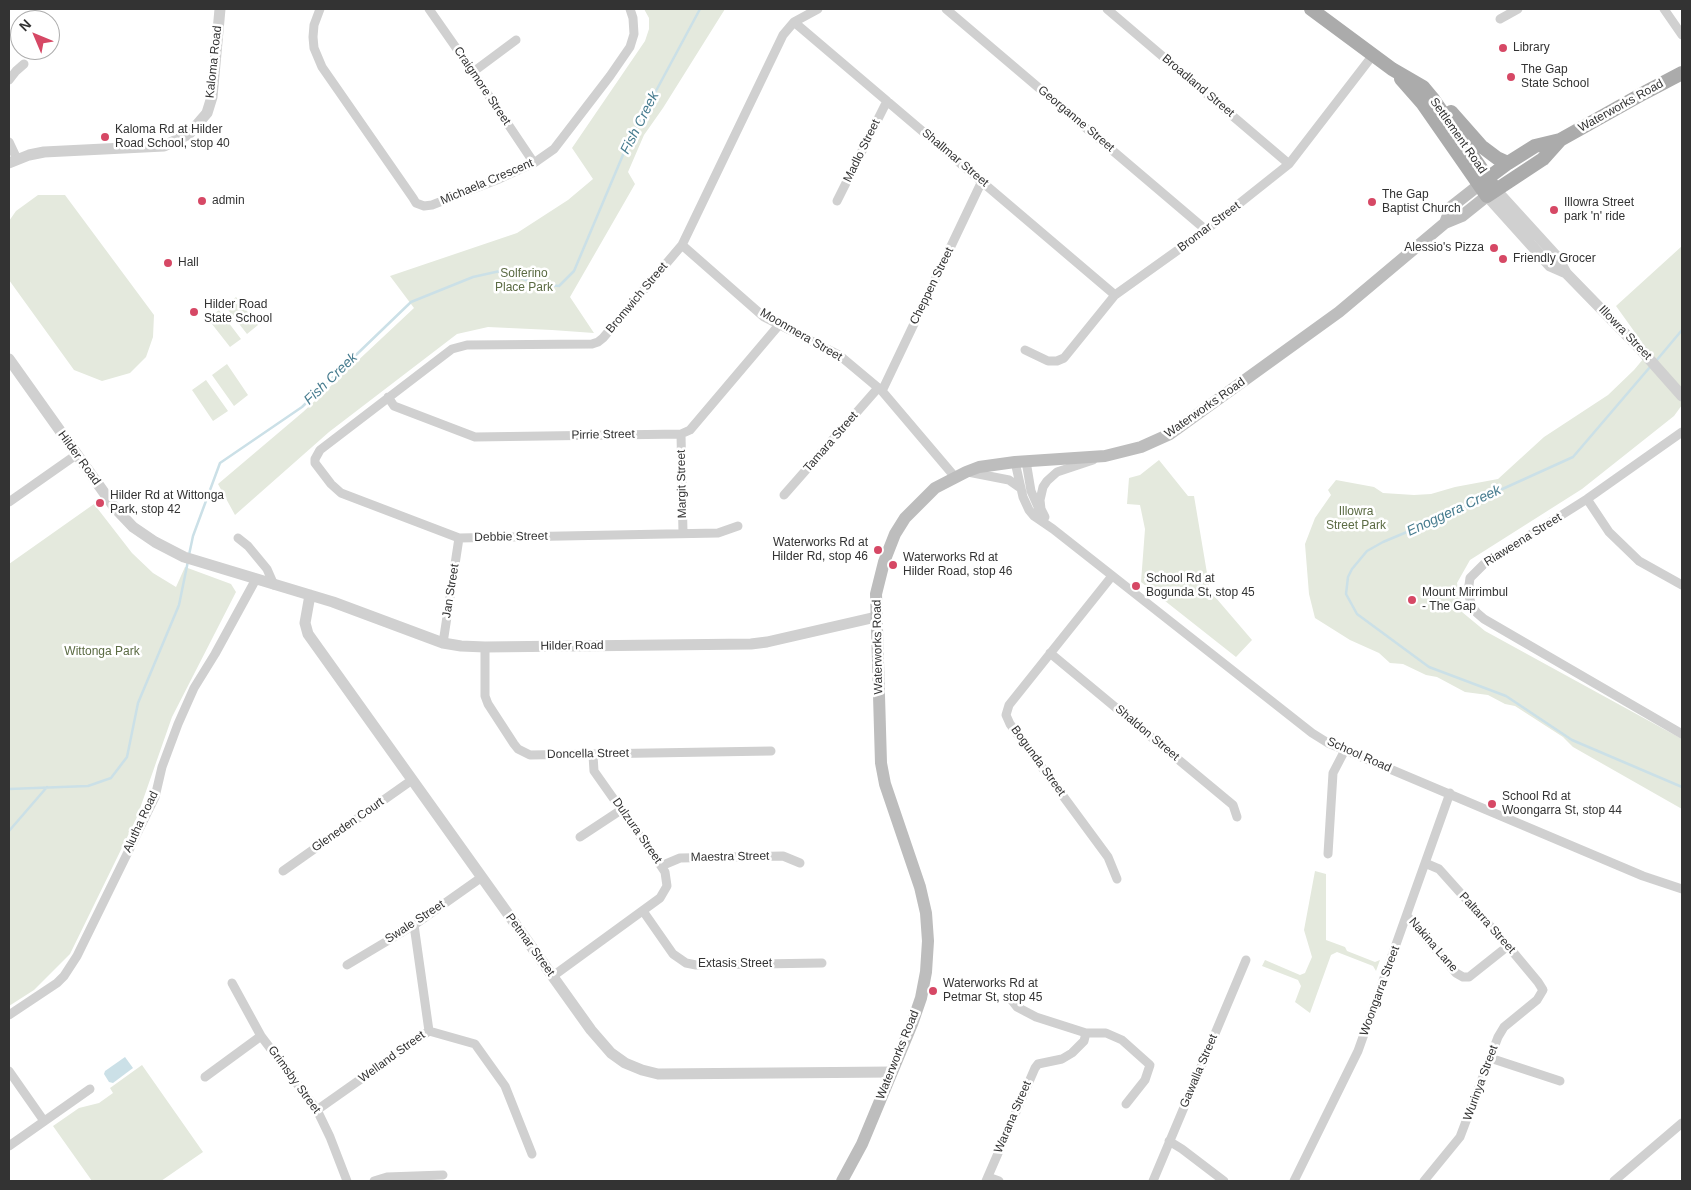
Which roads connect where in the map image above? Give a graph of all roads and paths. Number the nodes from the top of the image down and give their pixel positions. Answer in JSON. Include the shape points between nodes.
{"nodes":[{"id":1,"x":220,"y":9,"type":"edge"},
{"id":2,"x":320,"y":9,"type":"edge"},
{"id":3,"x":428,"y":9,"type":"edge"},
{"id":4,"x":630,"y":9,"type":"edge"},
{"id":5,"x":818,"y":9,"type":"edge"},
{"id":6,"x":946,"y":9,"type":"edge"},
{"id":7,"x":1107,"y":9,"type":"edge"},
{"id":8,"x":1311,"y":9,"type":"edge"},
{"id":9,"x":1518,"y":9,"type":"edge"},
{"id":10,"x":1664,"y":9,"type":"edge"},
{"id":11,"x":1500,"y":18,"type":"dead end"},
{"id":12,"x":794,"y":22,"type":"junction"},
{"id":13,"x":1682,"y":35,"type":"edge"},
{"id":14,"x":516,"y":40,"type":"dead end"},
{"id":15,"x":1373,"y":55,"type":"junction"},
{"id":16,"x":24,"y":64,"type":"dead end"},
{"id":17,"x":1392,"y":69,"type":"junction"},
{"id":18,"x":473,"y":72,"type":"junction"},
{"id":19,"x":1682,"y":73,"type":"edge"},
{"id":20,"x":9,"y":80,"type":"edge"},
{"id":21,"x":1423,"y":87,"type":"junction"},
{"id":22,"x":887,"y":101,"type":"junction"},
{"id":23,"x":1560,"y":140,"type":"junction"},
{"id":24,"x":9,"y":142,"type":"edge"},
{"id":25,"x":13,"y":161,"type":"edge"},
{"id":26,"x":534,"y":163,"type":"junction"},
{"id":27,"x":1508,"y":163,"type":"junction"},
{"id":28,"x":1289,"y":164,"type":"junction"},
{"id":29,"x":982,"y":181,"type":"junction"},
{"id":30,"x":1487,"y":187,"type":"junction"},
{"id":31,"x":837,"y":201,"type":"dead end"},
{"id":32,"x":1206,"y":230,"type":"junction"},
{"id":33,"x":682,"y":245,"type":"junction"},
{"id":34,"x":1115,"y":295,"type":"junction"},
{"id":35,"x":779,"y":325,"type":"junction"},
{"id":36,"x":1024,"y":350,"type":"dead end"},
{"id":37,"x":9,"y":358,"type":"edge"},
{"id":38,"x":880,"y":390,"type":"junction"},
{"id":39,"x":1682,"y":396,"type":"edge"},
{"id":40,"x":388,"y":397,"type":"junction"},
{"id":41,"x":1682,"y":432,"type":"edge"},
{"id":42,"x":681,"y":434,"type":"junction"},
{"id":43,"x":76,"y":455,"type":"junction"},
{"id":44,"x":316,"y":455,"type":"joint"},
{"id":45,"x":1105,"y":456,"type":"junction"},
{"id":46,"x":1021,"y":461,"type":"junction"},
{"id":47,"x":960,"y":474,"type":"junction"},
{"id":48,"x":1020,"y":487,"type":"junction"},
{"id":49,"x":784,"y":495,"type":"dead end"},
{"id":50,"x":1587,"y":500,"type":"junction"},
{"id":51,"x":9,"y":502,"type":"edge"},
{"id":52,"x":1045,"y":517,"type":"junction"},
{"id":53,"x":738,"y":526,"type":"dead end"},
{"id":54,"x":1053,"y":530,"type":"junction"},
{"id":55,"x":683,"y":534,"type":"junction"},
{"id":56,"x":238,"y":538,"type":"dead end"},
{"id":57,"x":459,"y":538,"type":"junction"},
{"id":58,"x":1112,"y":576,"type":"junction"},
{"id":59,"x":256,"y":579,"type":"junction"},
{"id":60,"x":274,"y":585,"type":"junction"},
{"id":61,"x":1682,"y":585,"type":"edge"},
{"id":62,"x":310,"y":596,"type":"junction"},
{"id":63,"x":876,"y":617,"type":"junction"},
{"id":64,"x":443,"y":643,"type":"junction"},
{"id":65,"x":486,"y":647,"type":"junction"},
{"id":66,"x":1050,"y":653,"type":"junction"},
{"id":67,"x":1682,"y":734,"type":"edge"},
{"id":68,"x":1345,"y":750,"type":"junction"},
{"id":69,"x":771,"y":751,"type":"dead end"},
{"id":70,"x":593,"y":755,"type":"junction"},
{"id":71,"x":412,"y":780,"type":"junction"},
{"id":72,"x":1450,"y":793,"type":"junction"},
{"id":73,"x":621,"y":810,"type":"junction"},
{"id":74,"x":1237,"y":817,"type":"dead end"},
{"id":75,"x":580,"y":837,"type":"dead end"},
{"id":76,"x":1328,"y":854,"type":"dead end"},
{"id":77,"x":800,"y":863,"type":"dead end"},
{"id":78,"x":1425,"y":863,"type":"junction"},
{"id":79,"x":661,"y":866,"type":"junction"},
{"id":80,"x":283,"y":871,"type":"dead end"},
{"id":81,"x":482,"y":877,"type":"junction"},
{"id":82,"x":1117,"y":879,"type":"dead end"},
{"id":83,"x":1682,"y":889,"type":"edge"},
{"id":84,"x":643,"y":911,"type":"junction"},
{"id":85,"x":1407,"y":916,"type":"junction"},
{"id":86,"x":414,"y":925,"type":"junction"},
{"id":87,"x":1508,"y":946,"type":"junction"},
{"id":88,"x":1246,"y":960,"type":"dead end"},
{"id":89,"x":822,"y":963,"type":"dead end"},
{"id":90,"x":347,"y":964,"type":"dead end"},
{"id":91,"x":553,"y":976,"type":"junction"},
{"id":92,"x":232,"y":983,"type":"dead end"},
{"id":93,"x":1543,"y":990,"type":"joint"},
{"id":94,"x":1010,"y":998,"type":"dead end"},
{"id":95,"x":9,"y":1016,"type":"edge"},
{"id":96,"x":429,"y":1031,"type":"junction"},
{"id":97,"x":1086,"y":1033,"type":"junction"},
{"id":98,"x":261,"y":1036,"type":"junction"},
{"id":99,"x":1490,"y":1058,"type":"junction"},
{"id":100,"x":9,"y":1072,"type":"edge"},
{"id":101,"x":892,"y":1072,"type":"junction"},
{"id":102,"x":205,"y":1077,"type":"dead end"},
{"id":103,"x":1560,"y":1082,"type":"dead end"},
{"id":104,"x":90,"y":1089,"type":"dead end"},
{"id":105,"x":1126,"y":1104,"type":"dead end"},
{"id":106,"x":317,"y":1110,"type":"junction"},
{"id":107,"x":44,"y":1121,"type":"junction"},
{"id":108,"x":1682,"y":1124,"type":"edge"},
{"id":109,"x":1169,"y":1141,"type":"junction"},
{"id":110,"x":9,"y":1146,"type":"edge"},
{"id":111,"x":532,"y":1154,"type":"dead end"},
{"id":112,"x":443,"y":1175,"type":"dead end"},
{"id":113,"x":987,"y":1179,"type":"edge"},
{"id":114,"x":347,"y":1181,"type":"edge"},
{"id":115,"x":374,"y":1181,"type":"edge"},
{"id":116,"x":842,"y":1181,"type":"edge"},
{"id":117,"x":999,"y":1181,"type":"edge"},
{"id":118,"x":1153,"y":1181,"type":"edge"},
{"id":119,"x":1224,"y":1181,"type":"edge"},
{"id":120,"x":1294,"y":1181,"type":"edge"},
{"id":121,"x":1424,"y":1181,"type":"edge"},
{"id":122,"x":1614,"y":1181,"type":"edge"}],
"edges":[{"from":1,"to":25,"type":"street","name":"Kaloma Road","via":[[212,97],[207,113],[189,134],[164,146],[44,152]]},
{"from":2,"to":26,"type":"street","name":"Michaela Crescent","via":[[313,36],[320,63],[416,203],[432,204]]},
{"from":3,"to":18,"type":"street","name":"Craigmore Street"},
{"from":4,"to":26,"type":"street","name":"Michaela Crescent","via":[[634,34],[625,55],[560,142]]},
{"from":5,"to":12,"type":"street","name":"Bromwich Street"},
{"from":6,"to":32,"type":"street","name":"Georganne Street"},
{"from":7,"to":28,"type":"street","name":"Broadland Street"},
{"from":8,"to":15,"type":"main road","name":"Settlement Road"},
{"from":9,"to":11,"type":"street"},
{"from":10,"to":13,"type":"street"},
{"from":12,"to":22,"type":"street","name":"Shallmar Street"},
{"from":12,"to":33,"type":"street","name":"Bromwich Street","via":[[783,34]]},
{"from":14,"to":18,"type":"street"},
{"from":15,"to":17,"type":"main road","name":"Settlement Road"},
{"from":15,"to":28,"type":"street","name":"Bromar Street"},
{"from":16,"to":20,"type":"street"},
{"from":17,"to":21,"type":"main road","name":"Settlement Road"},
{"from":17,"to":30,"type":"main road","name":"Settlement Road"},
{"from":18,"to":26,"type":"street","name":"Craigmore Street"},
{"from":19,"to":23,"type":"main road","name":"Waterworks Road"},
{"from":21,"to":27,"type":"main road","via":[[1481,146]]},
{"from":21,"to":30,"type":"main road","name":"Settlement Road"},
{"from":22,"to":29,"type":"street","name":"Shallmar Street"},
{"from":22,"to":31,"type":"street","name":"Madlo Street"},
{"from":23,"to":27,"type":"main road","name":"Waterworks Road","via":[[1535,146]]},
{"from":23,"to":30,"type":"main road","name":"Waterworks Road","via":[[1542,159]]},
{"from":24,"to":25,"type":"street"},
{"from":27,"to":30,"type":"main road","name":"Waterworks Road"},
{"from":28,"to":32,"type":"street","name":"Bromar Street"},
{"from":29,"to":34,"type":"street","name":"Shallmar Street"},
{"from":29,"to":38,"type":"street","name":"Cheppen Street"},
{"from":30,"to":39,"type":"street","name":"Illowra Street","via":[[1550,266],[1566,273]]},
{"from":30,"to":45,"type":"main road","name":"Waterworks Road","via":[[1462,216],[1445,223],[1346,306],[1170,434],[1141,447]]},
{"from":32,"to":34,"type":"street","name":"Bromar Street"},
{"from":33,"to":35,"type":"street","name":"Moonmera Street","via":[[764,316]]},
{"from":33,"to":40,"type":"street","name":"Bromwich Street","via":[[598,342],[459,346],[444,353]]},
{"from":34,"to":36,"type":"street","name":"Bromar Street","via":[[1064,358],[1050,362]]},
{"from":35,"to":38,"type":"street","name":"Moonmera Street","via":[[839,355]]},
{"from":35,"to":42,"type":"street","via":[[690,430]]},
{"from":37,"to":43,"type":"street","name":"Hilder Road"},
{"from":38,"to":47,"type":"street","name":"Moonmera Street"},
{"from":38,"to":49,"type":"street","name":"Tamara Street"},
{"from":40,"to":42,"type":"street","name":"Pirrie Street","via":[[394,406],[474,437]]},
{"from":40,"to":44,"type":"street","name":"Bromwich Street"},
{"from":41,"to":50,"type":"street","name":"Riaweena Street"},
{"from":42,"to":55,"type":"street","name":"Margit Street"},
{"from":43,"to":51,"type":"street"},
{"from":43,"to":59,"type":"street","name":"Hilder Road","via":[[133,527],[184,557]]},
{"from":44,"to":57,"type":"street","name":"Debbie Street","via":[[315,463],[341,493]]},
{"from":45,"to":46,"type":"main road","name":"Waterworks Road"},
{"from":45,"to":52,"type":"street","via":[[1049,478],[1042,487],[1040,500]]},
{"from":46,"to":47,"type":"main road","name":"Waterworks Road","via":[[984,466]]},
{"from":46,"to":48,"type":"street","name":"School Road"},
{"from":46,"to":52,"type":"street","name":"School Road","via":[[1037,506]]},
{"from":47,"to":48,"type":"street","via":[[1009,480]]},
{"from":47,"to":63,"type":"main road","name":"Waterworks Road","via":[[934,488],[905,518],[895,534],[878,584]]},
{"from":48,"to":54,"type":"street","name":"School Road","via":[[1032,514]]},
{"from":50,"to":61,"type":"street","via":[[1609,532],[1639,561]]},
{"from":50,"to":67,"type":"street","name":"Riaweena Street","via":[[1475,571],[1470,578],[1468,592],[1472,606],[1484,619]]},
{"from":52,"to":54,"type":"street","name":"School Road"},
{"from":53,"to":55,"type":"street","name":"Debbie Street","via":[[718,533]]},
{"from":54,"to":58,"type":"street","name":"School Road"},
{"from":55,"to":57,"type":"street","name":"Debbie Street"},
{"from":56,"to":60,"type":"street","via":[[267,569]]},
{"from":57,"to":64,"type":"street","name":"Jan Street"},
{"from":58,"to":66,"type":"street","name":"Bogunda Street"},
{"from":58,"to":68,"type":"street","name":"School Road","via":[[1312,733]]},
{"from":59,"to":60,"type":"street","name":"Hilder Road"},
{"from":59,"to":95,"type":"street","name":"Alutha Road","via":[[194,688],[174,732],[154,797],[77,956],[57,983]]},
{"from":60,"to":62,"type":"street","name":"Hilder Road"},
{"from":62,"to":64,"type":"street","name":"Hilder Road"},
{"from":62,"to":71,"type":"street","name":"Petmar Street","via":[[305,624],[308,634]]},
{"from":63,"to":65,"type":"street","name":"Hilder Road","via":[[751,644]]},
{"from":63,"to":101,"type":"main road","name":"Waterworks Road","via":[[881,763],[890,800],[920,887],[928,941],[920,998]]},
{"from":64,"to":65,"type":"street","name":"Hilder Road"},
{"from":65,"to":70,"type":"street","name":"Doncella Street","via":[[485,696],[518,749],[530,755]]},
{"from":66,"to":74,"type":"street","name":"Shaldon Street","via":[[1233,805]]},
{"from":66,"to":82,"type":"street","name":"Bogunda Street","via":[[1009,705],[1006,715],[1108,857]]},
{"from":68,"to":72,"type":"street","name":"School Road"},
{"from":68,"to":76,"type":"street","via":[[1333,773]]},
{"from":69,"to":70,"type":"street","name":"Doncella Street"},
{"from":70,"to":73,"type":"street","name":"Dulzura Street","via":[[594,772]]},
{"from":71,"to":80,"type":"street","name":"Gleneden Court"},
{"from":71,"to":81,"type":"street","name":"Petmar Street"},
{"from":72,"to":78,"type":"street","name":"Woongarra Street"},
{"from":72,"to":83,"type":"street","name":"School Road","via":[[1643,876]]},
{"from":73,"to":75,"type":"street"},
{"from":73,"to":79,"type":"street","name":"Dulzura Street"},
{"from":77,"to":79,"type":"street","name":"Maestra Street","via":[[783,856],[680,858]]},
{"from":78,"to":85,"type":"street","name":"Woongarra Street"},
{"from":78,"to":87,"type":"street","name":"Paltarra Street","via":[[1439,869]]},
{"from":79,"to":84,"type":"street","name":"Dulzura Street","via":[[667,886],[660,898]]},
{"from":81,"to":86,"type":"street","name":"Swale Street"},
{"from":81,"to":91,"type":"street","name":"Petmar Street"},
{"from":84,"to":89,"type":"street","name":"Extasis Street","via":[[673,954],[686,963]]},
{"from":84,"to":91,"type":"street","name":"Dulzura Street"},
{"from":85,"to":87,"type":"street","name":"Nakina Lane","via":[[1463,977],[1470,977]]},
{"from":85,"to":120,"type":"street","name":"Woongarra Street","via":[[1358,1051]]},
{"from":86,"to":90,"type":"street","name":"Swale Street"},
{"from":86,"to":96,"type":"street","name":"Welland Street"},
{"from":87,"to":93,"type":"street","name":"Paltarra Street"},
{"from":88,"to":109,"type":"street","name":"Gawalla Street"},
{"from":91,"to":101,"type":"street","name":"Petmar Street","via":[[590,1030],[606,1047],[625,1063],[642,1070],[658,1074]]},
{"from":92,"to":98,"type":"street","name":"Grimsby Street"},
{"from":93,"to":99,"type":"street","name":"Wurinya Street","via":[[1537,1000],[1504,1027]]},
{"from":94,"to":97,"type":"street","via":[[1018,1007],[1036,1017]]},
{"from":96,"to":106,"type":"street","name":"Welland Street"},
{"from":96,"to":111,"type":"street","via":[[475,1044],[505,1086]]},
{"from":97,"to":105,"type":"street","via":[[1106,1033],[1122,1040],[1150,1065],[1145,1080]]},
{"from":97,"to":113,"type":"street","name":"Warana Street","via":[[1084,1041],[1072,1053],[1062,1059],[1038,1064],[1035,1068]]},
{"from":98,"to":102,"type":"street"},
{"from":98,"to":106,"type":"street","name":"Grimsby Street"},
{"from":99,"to":103,"type":"street"},
{"from":99,"to":121,"type":"street","name":"Wurinya Street","via":[[1460,1137]]},
{"from":100,"to":107,"type":"street"},
{"from":101,"to":116,"type":"main road","name":"Waterworks Road","via":[[862,1144]]},
{"from":104,"to":107,"type":"street"},
{"from":106,"to":114,"type":"street","name":"Grimsby Street"},
{"from":107,"to":110,"type":"street"},
{"from":108,"to":122,"type":"street"},
{"from":109,"to":118,"type":"street","name":"Gawalla Street"},
{"from":109,"to":119,"type":"street"},
{"from":112,"to":115,"type":"street","via":[[387,1177]]},
{"from":113,"to":117,"type":"street"}]}
